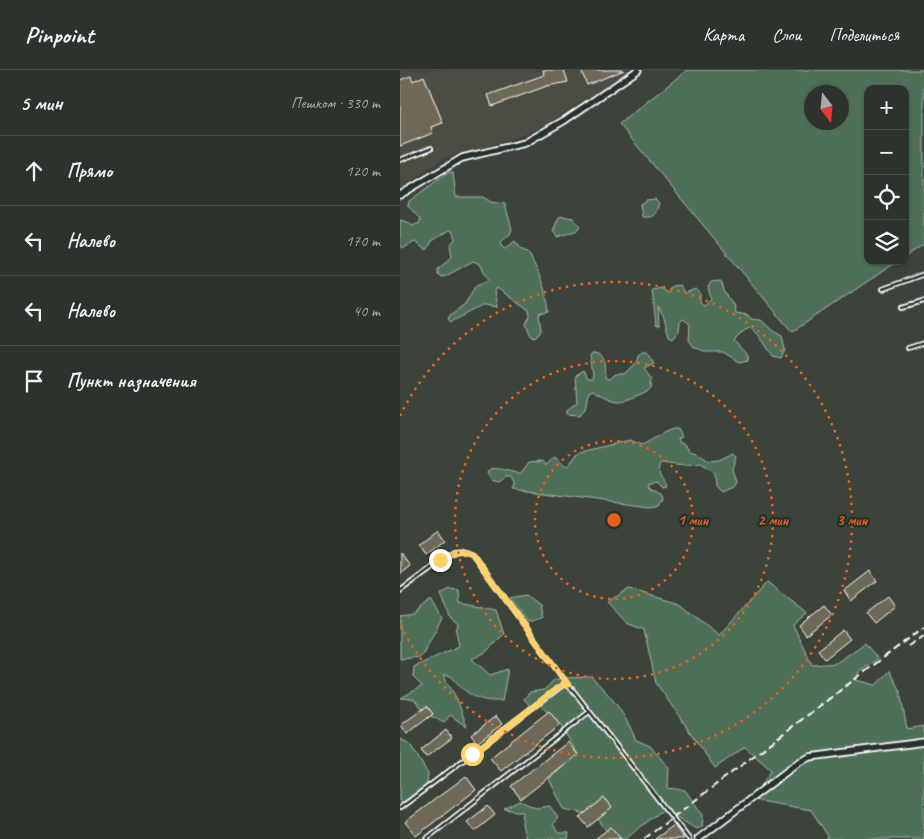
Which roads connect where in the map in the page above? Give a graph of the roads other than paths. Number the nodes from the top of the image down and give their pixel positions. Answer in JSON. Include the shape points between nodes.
{"nodes":[{"id":1,"x":638,"y":70,"type":"edge"},
{"id":2,"x":431,"y":148,"type":"dead end"},
{"id":3,"x":400,"y":160,"type":"edge"},
{"id":4,"x":400,"y":195,"type":"edge"},
{"id":5,"x":924,"y":274,"type":"edge"},
{"id":6,"x":883,"y":288,"type":"dead end"},
{"id":7,"x":924,"y":301,"type":"edge"},
{"id":8,"x":903,"y":307,"type":"dead end"},
{"id":9,"x":924,"y":343,"type":"edge"},
{"id":10,"x":908,"y":348,"type":"dead end"},
{"id":11,"x":400,"y":591,"type":"edge"},
{"id":12,"x":568,"y":685,"type":"junction"},
{"id":13,"x":590,"y":712,"type":"junction"},
{"id":14,"x":924,"y":742,"type":"edge"},
{"id":15,"x":400,"y":808,"type":"edge"},
{"id":16,"x":426,"y":839,"type":"edge"},
{"id":17,"x":689,"y":839,"type":"edge"},
{"id":18,"x":698,"y":839,"type":"edge"}],
"edges":[{"from":1,"to":4,"type":"street","via":[[525,143],[462,158]]},
{"from":2,"to":3,"type":"lane"},
{"from":5,"to":6,"type":"lane"},
{"from":7,"to":8,"type":"lane"},
{"from":9,"to":10,"type":"lane"},
{"from":11,"to":12,"type":"lane","via":[[454,551],[472,553]]},
{"from":12,"to":13,"type":"lane"},
{"from":12,"to":15,"type":"lane","via":[[556,689]]},
{"from":13,"to":16,"type":"lane"},
{"from":13,"to":17,"type":"lane"},
{"from":14,"to":18,"type":"street","via":[[810,757]]}]}
